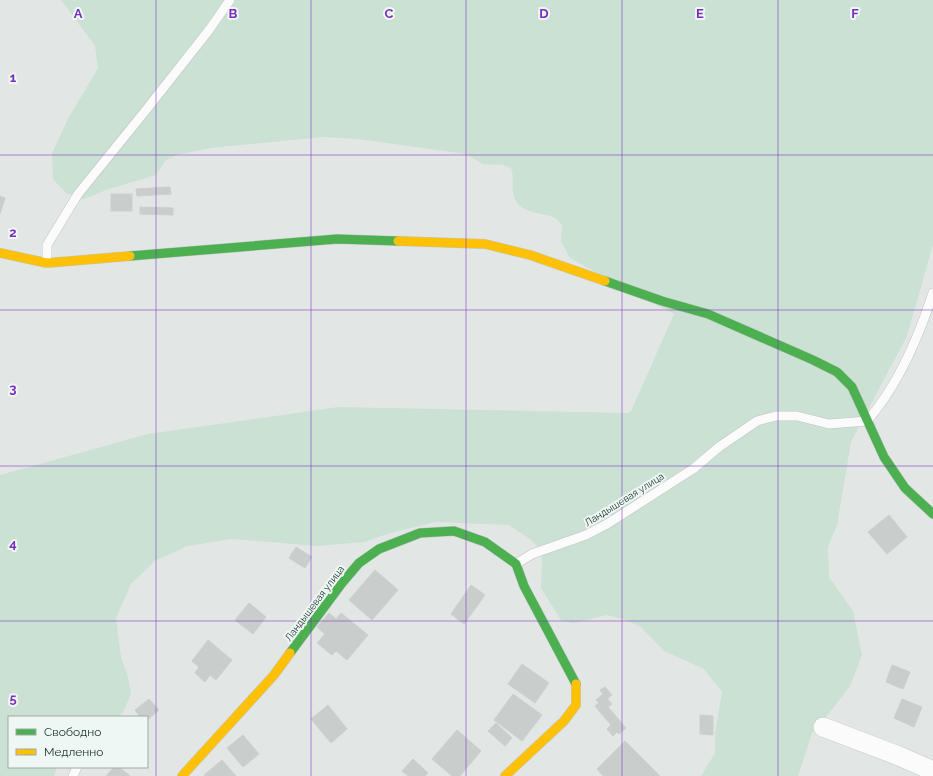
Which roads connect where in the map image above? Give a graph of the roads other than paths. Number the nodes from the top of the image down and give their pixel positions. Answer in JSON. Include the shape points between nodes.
{"nodes":[{"id":1,"x":230,"y":0,"type":"edge"},
{"id":2,"x":0,"y":253,"type":"edge"},
{"id":3,"x":47,"y":263,"type":"junction"},
{"id":4,"x":933,"y":293,"type":"edge"},
{"id":5,"x":867,"y":421,"type":"junction"},
{"id":6,"x":933,"y":514,"type":"edge"},
{"id":7,"x":516,"y":564,"type":"junction"},
{"id":8,"x":823,"y":727,"type":"dead end"},
{"id":9,"x":933,"y":771,"type":"edge"},
{"id":10,"x":182,"y":776,"type":"edge"},
{"id":11,"x":505,"y":776,"type":"edge"}],
"edges":[{"from":1,"to":3,"type":"lane","via":[[156,98],[78,194],[47,245]]},
{"from":2,"to":3,"type":"street"},
{"from":3,"to":5,"type":"street","via":[[338,239],[485,244],[530,254],[662,301],[708,314],[813,360],[837,372],[852,387]]},
{"from":4,"to":5,"type":"lane","via":[[908,355],[890,389]]},
{"from":5,"to":6,"type":"street","via":[[884,457],[905,488]]},
{"from":5,"to":7,"type":"lane","name":"Ландышевая улица","via":[[829,424],[797,416],[776,416],[758,421],[692,469],[607,524],[586,536],[532,554]]},
{"from":7,"to":10,"type":"street","name":"Ландышевая улица","via":[[485,542],[454,531],[420,533],[379,549],[360,563],[342,583],[274,675]]},
{"from":7,"to":11,"type":"street","via":[[524,586],[577,686],[576,705],[564,721]]},
{"from":8,"to":9,"type":"street"}]}
